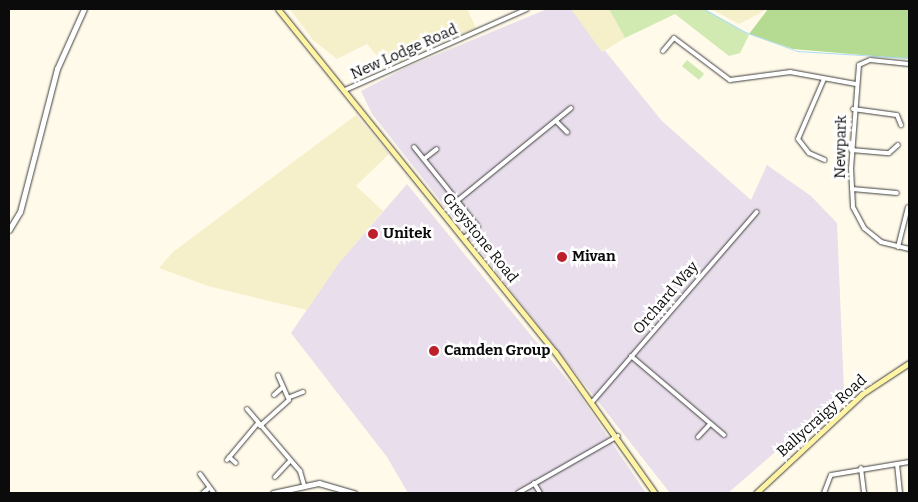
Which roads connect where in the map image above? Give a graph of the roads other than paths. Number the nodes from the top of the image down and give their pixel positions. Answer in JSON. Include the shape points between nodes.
{"nodes":[{"id":1,"x":84,"y":9,"type":"edge"},
{"id":2,"x":278,"y":9,"type":"edge"},
{"id":3,"x":527,"y":9,"type":"edge"},
{"id":4,"x":663,"y":51,"type":"dead end"},
{"id":5,"x":909,"y":64,"type":"edge"},
{"id":6,"x":824,"y":78,"type":"junction"},
{"id":7,"x":856,"y":84,"type":"junction"},
{"id":8,"x":345,"y":90,"type":"junction"},
{"id":9,"x":571,"y":108,"type":"dead end"},
{"id":10,"x":853,"y":109,"type":"junction"},
{"id":11,"x":556,"y":121,"type":"junction"},
{"id":12,"x":901,"y":125,"type":"dead end"},
{"id":13,"x":567,"y":132,"type":"dead end"},
{"id":14,"x":898,"y":145,"type":"dead end"},
{"id":15,"x":414,"y":147,"type":"dead end"},
{"id":16,"x":437,"y":149,"type":"dead end"},
{"id":17,"x":852,"y":150,"type":"junction"},
{"id":18,"x":424,"y":159,"type":"junction"},
{"id":19,"x":824,"y":160,"type":"dead end"},
{"id":20,"x":852,"y":189,"type":"junction"},
{"id":21,"x":898,"y":193,"type":"dead end"},
{"id":22,"x":457,"y":201,"type":"junction"},
{"id":23,"x":908,"y":207,"type":"edge"},
{"id":24,"x":757,"y":212,"type":"dead end"},
{"id":25,"x":9,"y":230,"type":"edge"},
{"id":26,"x":464,"y":238,"type":"junction"},
{"id":27,"x":898,"y":247,"type":"junction"},
{"id":28,"x":909,"y":249,"type":"edge"},
{"id":29,"x":631,"y":356,"type":"junction"},
{"id":30,"x":909,"y":362,"type":"edge"},
{"id":31,"x":278,"y":375,"type":"dead end"},
{"id":32,"x":283,"y":387,"type":"junction"},
{"id":33,"x":303,"y":392,"type":"dead end"},
{"id":34,"x":274,"y":395,"type":"dead end"},
{"id":35,"x":290,"y":397,"type":"junction"},
{"id":36,"x":593,"y":400,"type":"junction"},
{"id":37,"x":247,"y":409,"type":"dead end"},
{"id":38,"x":710,"y":424,"type":"junction"},
{"id":39,"x":259,"y":425,"type":"junction"},
{"id":40,"x":724,"y":435,"type":"dead end"},
{"id":41,"x":618,"y":436,"type":"junction"},
{"id":42,"x":698,"y":437,"type":"dead end"},
{"id":43,"x":290,"y":461,"type":"junction"},
{"id":44,"x":909,"y":462,"type":"edge"},
{"id":45,"x":236,"y":464,"type":"dead end"},
{"id":46,"x":897,"y":464,"type":"junction"},
{"id":47,"x":861,"y":468,"type":"junction"},
{"id":48,"x":200,"y":474,"type":"dead end"},
{"id":49,"x":275,"y":477,"type":"dead end"},
{"id":50,"x":534,"y":483,"type":"junction"},
{"id":51,"x":304,"y":486,"type":"junction"},
{"id":52,"x":210,"y":488,"type":"junction"},
{"id":53,"x":654,"y":492,"type":"edge"},
{"id":54,"x":203,"y":493,"type":"edge"},
{"id":55,"x":214,"y":493,"type":"edge"},
{"id":56,"x":273,"y":493,"type":"edge"},
{"id":57,"x":355,"y":493,"type":"edge"},
{"id":58,"x":518,"y":493,"type":"edge"},
{"id":59,"x":540,"y":493,"type":"edge"},
{"id":60,"x":756,"y":493,"type":"edge"},
{"id":61,"x":824,"y":493,"type":"edge"},
{"id":62,"x":864,"y":493,"type":"edge"},
{"id":63,"x":900,"y":493,"type":"edge"}],
"edges":[{"from":1,"to":25,"type":"street","via":[[58,69],[20,212]]},
{"from":2,"to":8,"type":"main road","name":"Greystone Road"},
{"from":3,"to":8,"type":"street","name":"New Lodge Road"},
{"from":4,"to":6,"type":"street","via":[[674,38],[730,80],[790,72]]},
{"from":5,"to":7,"type":"street","name":"Newpark","via":[[865,61],[858,67]]},
{"from":6,"to":7,"type":"street"},
{"from":6,"to":19,"type":"street","via":[[798,139],[809,153]]},
{"from":7,"to":10,"type":"street","name":"Newpark"},
{"from":8,"to":26,"type":"main road","name":"Greystone Road"},
{"from":9,"to":11,"type":"street"},
{"from":10,"to":12,"type":"street","via":[[897,115]]},
{"from":10,"to":17,"type":"street","name":"Newpark"},
{"from":11,"to":13,"type":"street"},
{"from":11,"to":22,"type":"street"},
{"from":14,"to":17,"type":"street","via":[[889,153]]},
{"from":15,"to":18,"type":"street"},
{"from":16,"to":18,"type":"street"},
{"from":17,"to":20,"type":"street","name":"Newpark"},
{"from":18,"to":22,"type":"street"},
{"from":20,"to":21,"type":"street"},
{"from":20,"to":27,"type":"street","name":"Newpark","via":[[855,212],[864,228],[875,238]]},
{"from":22,"to":26,"type":"street","via":[[478,227]]},
{"from":23,"to":27,"type":"street"},
{"from":24,"to":29,"type":"street","name":"Orchard Way"},
{"from":26,"to":36,"type":"main road","name":"Greystone Road"},
{"from":27,"to":28,"type":"street","name":"Newpark"},
{"from":29,"to":36,"type":"street","name":"Orchard Way"},
{"from":29,"to":38,"type":"street"},
{"from":30,"to":60,"type":"main road","name":"Ballycraigy Road","via":[[862,394]]},
{"from":31,"to":32,"type":"street"},
{"from":32,"to":34,"type":"street"},
{"from":32,"to":35,"type":"street"},
{"from":33,"to":35,"type":"street"},
{"from":35,"to":39,"type":"street"},
{"from":36,"to":41,"type":"main road","name":"Greystone Road"},
{"from":37,"to":39,"type":"street"},
{"from":38,"to":40,"type":"street"},
{"from":38,"to":42,"type":"street"},
{"from":39,"to":43,"type":"street"},
{"from":39,"to":45,"type":"street","via":[[228,458]]},
{"from":41,"to":50,"type":"street"},
{"from":41,"to":53,"type":"main road","name":"Greystone Road"},
{"from":43,"to":49,"type":"street"},
{"from":43,"to":51,"type":"street","via":[[301,472]]},
{"from":44,"to":46,"type":"street"},
{"from":46,"to":47,"type":"street"},
{"from":46,"to":63,"type":"street"},
{"from":47,"to":61,"type":"street","via":[[829,476]]},
{"from":47,"to":62,"type":"street"},
{"from":48,"to":52,"type":"street"},
{"from":50,"to":58,"type":"street"},
{"from":50,"to":59,"type":"street"},
{"from":51,"to":56,"type":"street"},
{"from":51,"to":57,"type":"street","via":[[331,484]]},
{"from":52,"to":54,"type":"street"},
{"from":52,"to":55,"type":"street"}]}
